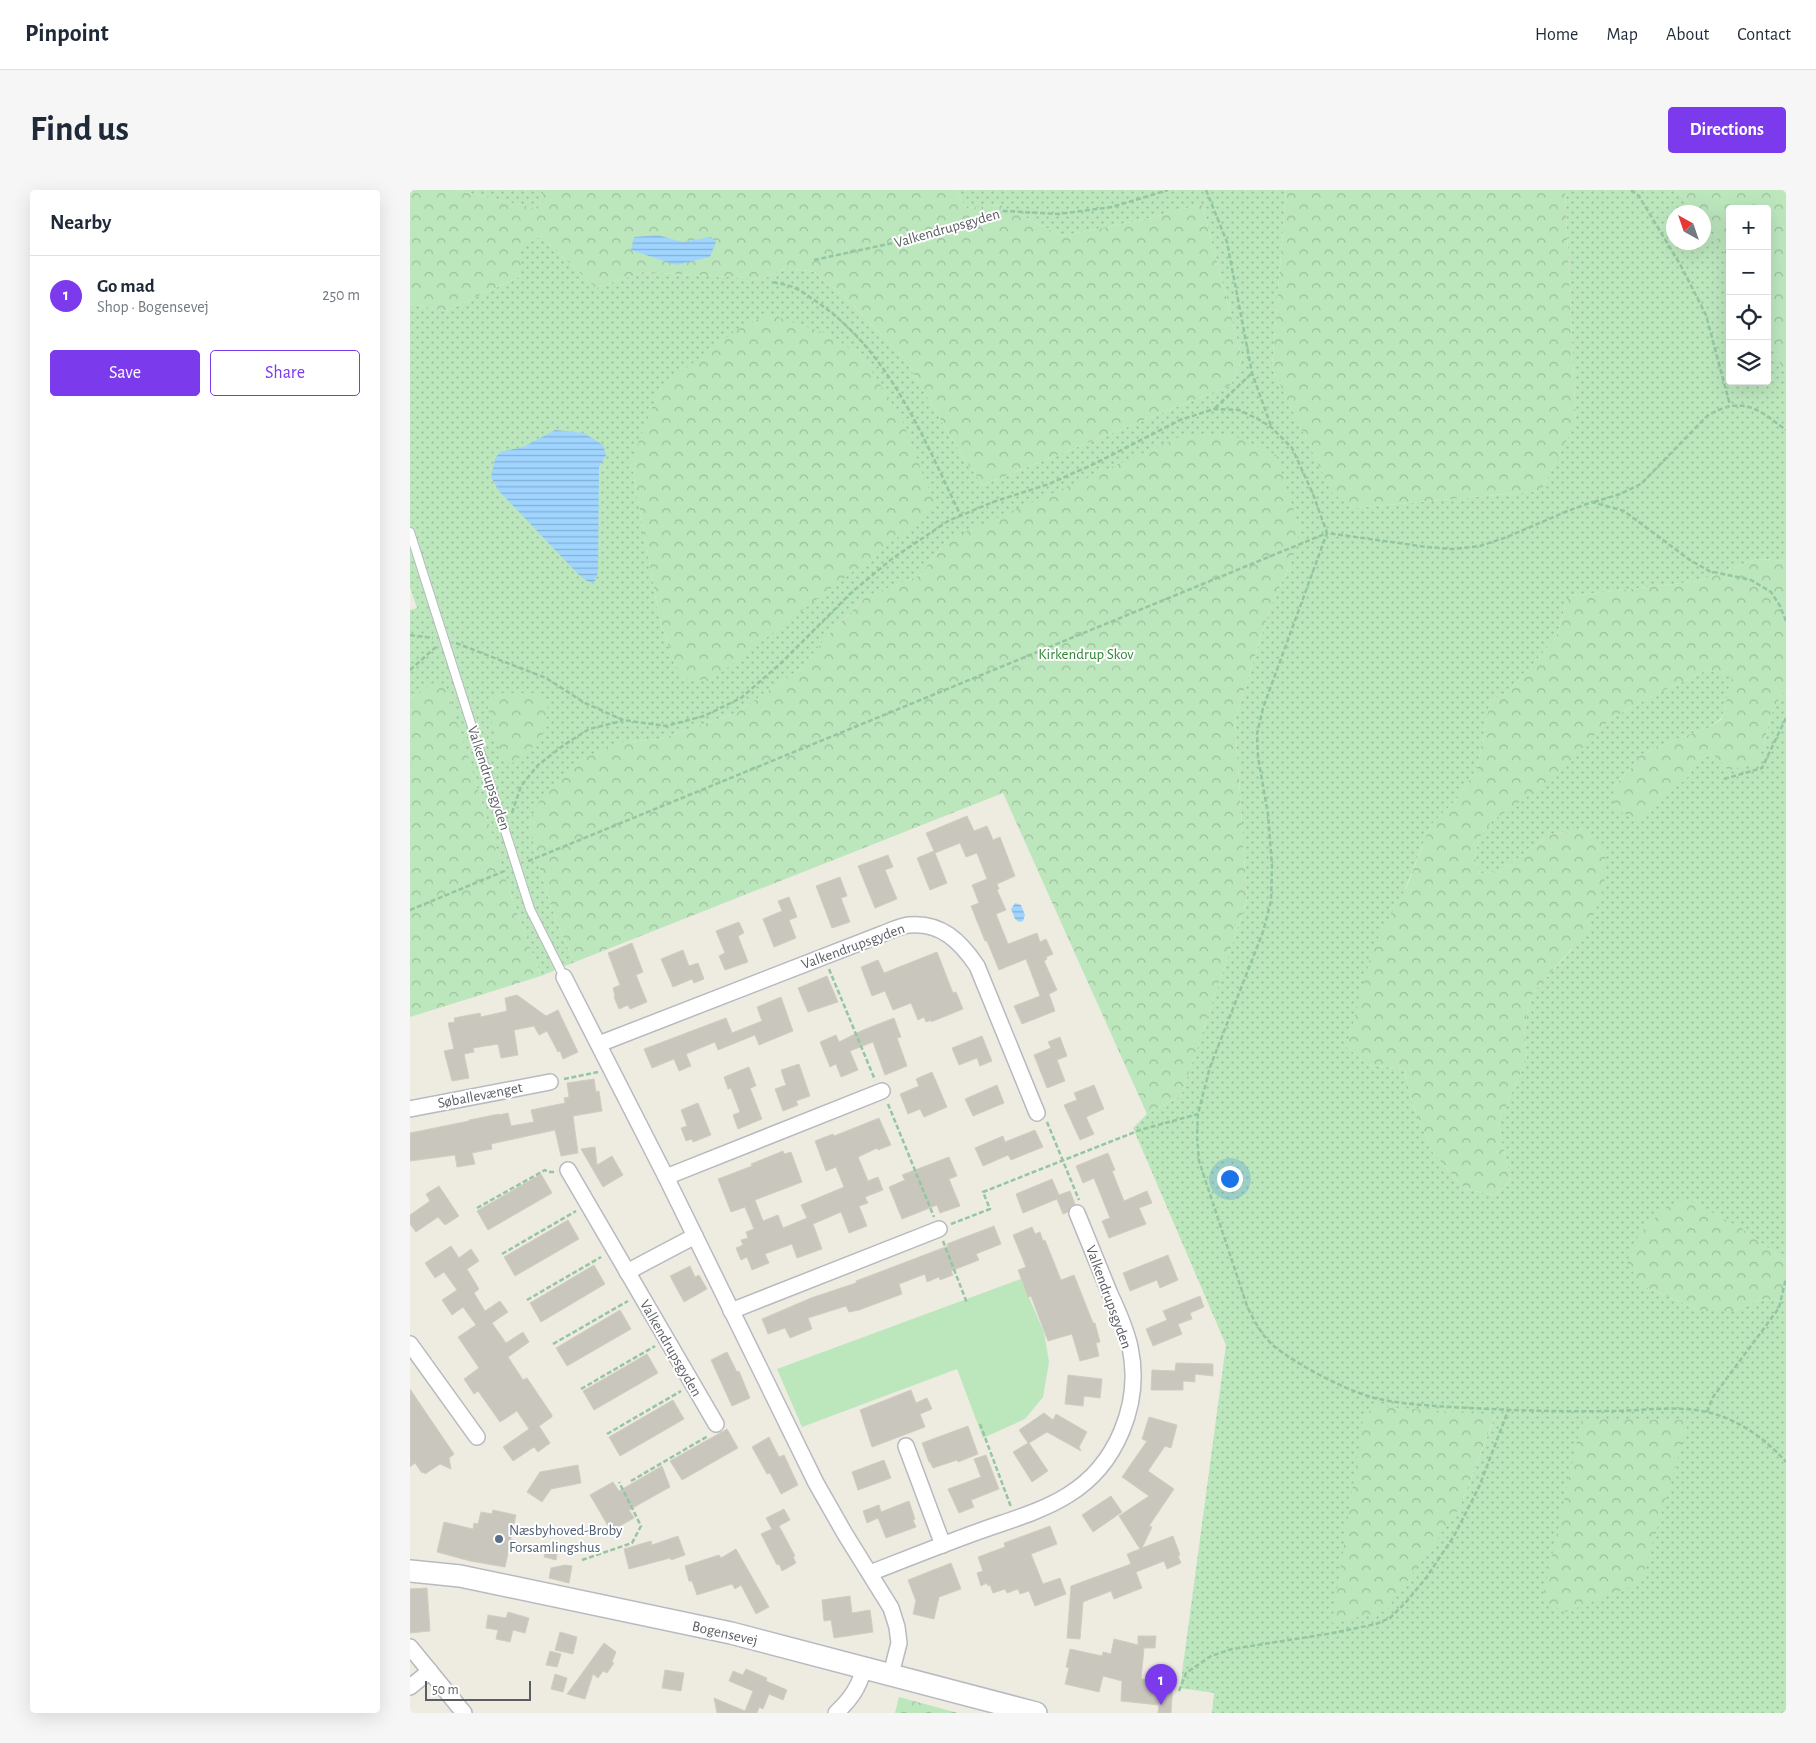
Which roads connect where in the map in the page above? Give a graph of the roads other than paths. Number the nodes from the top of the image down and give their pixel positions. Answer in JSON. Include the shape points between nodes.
{"nodes":[{"id":1,"x":410,"y":532,"type":"edge"},
{"id":2,"x":564,"y":977,"type":"joint"},
{"id":3,"x":599,"y":1044,"type":"junction"},
{"id":4,"x":550,"y":1082,"type":"road end"},
{"id":5,"x":882,"y":1091,"type":"road end"},
{"id":6,"x":410,"y":1109,"type":"edge"},
{"id":7,"x":1037,"y":1114,"type":"road end"},
{"id":8,"x":568,"y":1170,"type":"road end"},
{"id":9,"x":666,"y":1177,"type":"junction"},
{"id":10,"x":1077,"y":1213,"type":"road end"},
{"id":11,"x":938,"y":1229,"type":"road end"},
{"id":12,"x":695,"y":1236,"type":"junction"},
{"id":13,"x":627,"y":1272,"type":"junction"},
{"id":14,"x":732,"y":1310,"type":"junction"},
{"id":15,"x":410,"y":1344,"type":"edge"},
{"id":16,"x":716,"y":1424,"type":"road end"},
{"id":17,"x":477,"y":1437,"type":"dead end"},
{"id":18,"x":906,"y":1446,"type":"dead end"},
{"id":19,"x":943,"y":1545,"type":"junction"},
{"id":20,"x":410,"y":1571,"type":"edge"},
{"id":21,"x":870,"y":1573,"type":"junction"},
{"id":22,"x":410,"y":1647,"type":"edge"},
{"id":23,"x":864,"y":1668,"type":"junction"},
{"id":24,"x":430,"y":1671,"type":"junction"},
{"id":25,"x":891,"y":1674,"type":"junction"},
{"id":26,"x":410,"y":1687,"type":"edge"},
{"id":27,"x":464,"y":1713,"type":"edge"},
{"id":28,"x":836,"y":1713,"type":"edge"},
{"id":29,"x":1036,"y":1713,"type":"edge"}],
"edges":[{"from":1,"to":2,"type":"lane","name":"Valkendrupsgyden","via":[[530,909]]},
{"from":2,"to":3,"type":"street","name":"Valkendrupsgyden"},
{"from":3,"to":7,"type":"street","name":"Valkendrupsgyden","via":[[882,934],[908,925],[932,927],[951,936],[966,949],[976,966]]},
{"from":3,"to":9,"type":"street","name":"Valkendrupsgyden"},
{"from":4,"to":6,"type":"street","name":"Søballevænget"},
{"from":5,"to":9,"type":"street"},
{"from":8,"to":13,"type":"street","name":"Valkendrupsgyden"},
{"from":9,"to":12,"type":"street","name":"Valkendrupsgyden"},
{"from":10,"to":19,"type":"street","name":"Valkendrupsgyden","via":[[1128,1340],[1133,1366],[1132,1398],[1124,1426],[1103,1464],[1068,1496]]},
{"from":11,"to":14,"type":"street"},
{"from":12,"to":13,"type":"street"},
{"from":12,"to":14,"type":"street","name":"Valkendrupsgyden"},
{"from":13,"to":16,"type":"street","name":"Valkendrupsgyden"},
{"from":14,"to":21,"type":"street","name":"Valkendrupsgyden","via":[[816,1483]]},
{"from":15,"to":17,"type":"street"},
{"from":18,"to":19,"type":"street"},
{"from":19,"to":21,"type":"street","name":"Valkendrupsgyden"},
{"from":20,"to":23,"type":"main road","name":"Bogensevej","via":[[460,1576],[731,1633]]},
{"from":21,"to":25,"type":"street","name":"Valkendrupsgyden","via":[[891,1608],[897,1627],[899,1643]]},
{"from":22,"to":24,"type":"street"},
{"from":23,"to":25,"type":"main road","name":"Bogensevej"},
{"from":23,"to":28,"type":"street","via":[[850,1700]]},
{"from":24,"to":26,"type":"street"},
{"from":24,"to":27,"type":"street"},
{"from":25,"to":29,"type":"main road","name":"Bogensevej"}]}
